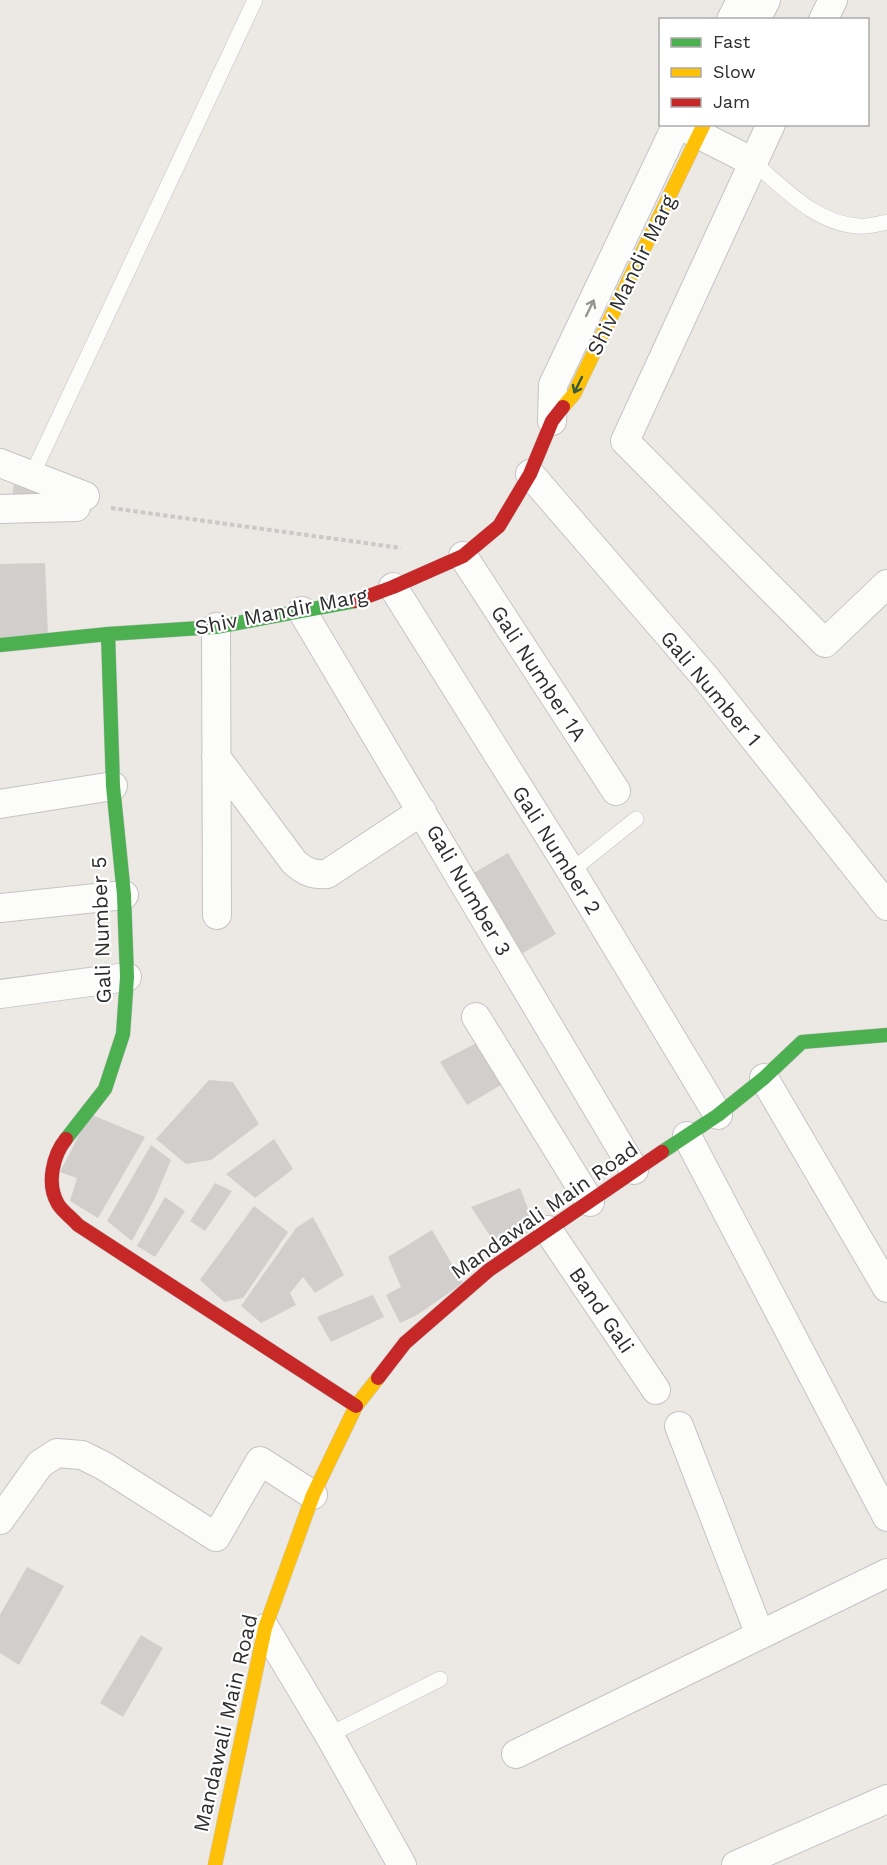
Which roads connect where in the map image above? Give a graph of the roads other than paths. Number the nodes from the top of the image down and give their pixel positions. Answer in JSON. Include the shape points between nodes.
{"nodes":[{"id":1,"x":255,"y":0,"type":"edge"},
{"id":2,"x":741,"y":0,"type":"edge"},
{"id":3,"x":766,"y":0,"type":"edge"},
{"id":4,"x":833,"y":0,"type":"edge"},
{"id":5,"x":732,"y":18,"type":"edge"},
{"id":6,"x":757,"y":18,"type":"edge"},
{"id":7,"x":824,"y":18,"type":"edge"},
{"id":8,"x":770,"y":126,"type":"edge"},
{"id":9,"x":690,"y":127,"type":"edge"},
{"id":10,"x":753,"y":162,"type":"junction"},
{"id":11,"x":887,"y":222,"type":"edge"},
{"id":12,"x":552,"y":421,"type":"joint"},
{"id":13,"x":38,"y":462,"type":"dead end"},
{"id":14,"x":0,"y":463,"type":"edge"},
{"id":15,"x":530,"y":474,"type":"junction"},
{"id":16,"x":0,"y":509,"type":"edge"},
{"id":17,"x":463,"y":556,"type":"junction"},
{"id":18,"x":887,"y":584,"type":"edge"},
{"id":19,"x":393,"y":587,"type":"junction"},
{"id":20,"x":302,"y":611,"type":"junction"},
{"id":21,"x":216,"y":627,"type":"junction"},
{"id":22,"x":108,"y":634,"type":"junction"},
{"id":23,"x":0,"y":645,"type":"edge"},
{"id":24,"x":216,"y":757,"type":"junction"},
{"id":25,"x":113,"y":786,"type":"junction"},
{"id":26,"x":616,"y":791,"type":"dead end"},
{"id":27,"x":0,"y":804,"type":"edge"},
{"id":28,"x":422,"y":811,"type":"junction"},
{"id":29,"x":636,"y":819,"type":"dead end"},
{"id":30,"x":572,"y":871,"type":"junction"},
{"id":31,"x":124,"y":895,"type":"junction"},
{"id":32,"x":887,"y":906,"type":"edge"},
{"id":33,"x":0,"y":908,"type":"edge"},
{"id":34,"x":217,"y":915,"type":"dead end"},
{"id":35,"x":127,"y":977,"type":"junction"},
{"id":36,"x":0,"y":994,"type":"edge"},
{"id":37,"x":476,"y":1017,"type":"dead end"},
{"id":38,"x":887,"y":1035,"type":"edge"},
{"id":39,"x":764,"y":1078,"type":"junction"},
{"id":40,"x":718,"y":1115,"type":"junction"},
{"id":41,"x":687,"y":1136,"type":"junction"},
{"id":42,"x":634,"y":1170,"type":"junction"},
{"id":43,"x":590,"y":1202,"type":"junction"},
{"id":44,"x":548,"y":1230,"type":"junction"},
{"id":45,"x":887,"y":1288,"type":"edge"},
{"id":46,"x":656,"y":1390,"type":"dead end"},
{"id":47,"x":356,"y":1406,"type":"junction"},
{"id":48,"x":679,"y":1426,"type":"dead end"},
{"id":49,"x":313,"y":1495,"type":"junction"},
{"id":50,"x":887,"y":1516,"type":"edge"},
{"id":51,"x":0,"y":1520,"type":"edge"},
{"id":52,"x":887,"y":1573,"type":"edge"},
{"id":53,"x":265,"y":1628,"type":"junction"},
{"id":54,"x":760,"y":1635,"type":"junction"},
{"id":55,"x":440,"y":1679,"type":"dead end"},
{"id":56,"x":330,"y":1735,"type":"junction"},
{"id":57,"x":516,"y":1754,"type":"dead end"},
{"id":58,"x":887,"y":1799,"type":"edge"},
{"id":59,"x":394,"y":1862,"type":"edge"},
{"id":60,"x":742,"y":1864,"type":"edge"},
{"id":61,"x":215,"y":1865,"type":"edge"}],
"edges":[{"from":1,"to":13,"type":"lane"},
{"from":2,"to":5,"type":"street"},
{"from":3,"to":6,"type":"street"},
{"from":4,"to":7,"type":"street"},
{"from":8,"to":10,"type":"street"},
{"from":9,"to":10,"type":"street"},
{"from":9,"to":12,"type":"street","name":"Shiv Mandir Marg","via":[[553,385]]},
{"from":10,"to":11,"type":"lane","via":[[806,207],[835,223],[861,226]]},
{"from":10,"to":18,"type":"street","via":[[625,441],[825,643]]},
{"from":12,"to":15,"type":"street","name":"Shiv Mandir Marg"},
{"from":14,"to":16,"type":"street","via":[[80,502]]},
{"from":15,"to":17,"type":"street","name":"Shiv Mandir Marg","via":[[499,526]]},
{"from":15,"to":32,"type":"street","name":"Gali Number 1","via":[[706,678]]},
{"from":17,"to":19,"type":"street","name":"Shiv Mandir Marg"},
{"from":17,"to":26,"type":"street","name":"Gali Number 1A"},
{"from":19,"to":20,"type":"street","name":"Shiv Mandir Marg","via":[[351,602]]},
{"from":19,"to":30,"type":"street","name":"Gali Number 2"},
{"from":20,"to":21,"type":"street","name":"Shiv Mandir Marg"},
{"from":20,"to":28,"type":"street","name":"Gali Number 3"},
{"from":21,"to":22,"type":"street","name":"Shiv Mandir Marg"},
{"from":21,"to":24,"type":"street"},
{"from":22,"to":23,"type":"street","name":"Shiv Mandir Marg"},
{"from":22,"to":25,"type":"street","name":"Gali Number 5"},
{"from":24,"to":28,"type":"street","via":[[294,862],[315,875],[327,874]]},
{"from":24,"to":34,"type":"street"},
{"from":25,"to":27,"type":"street"},
{"from":25,"to":31,"type":"street","name":"Gali Number 5"},
{"from":28,"to":42,"type":"street","name":"Gali Number 3"},
{"from":29,"to":30,"type":"lane"},
{"from":30,"to":40,"type":"street","name":"Gali Number 2"},
{"from":31,"to":33,"type":"street"},
{"from":31,"to":35,"type":"street","name":"Gali Number 5"},
{"from":35,"to":36,"type":"street"},
{"from":35,"to":47,"type":"street","name":"Gali Number 5","via":[[123,1035],[105,1089],[57,1150],[51,1176],[57,1203],[78,1225]]},
{"from":37,"to":43,"type":"street"},
{"from":38,"to":39,"type":"street","name":"Mandawali Main Road","via":[[802,1042]]},
{"from":39,"to":40,"type":"street","name":"Mandawali Main Road"},
{"from":39,"to":45,"type":"street"},
{"from":40,"to":41,"type":"street","name":"Mandawali Main Road"},
{"from":41,"to":42,"type":"street","name":"Mandawali Main Road"},
{"from":41,"to":50,"type":"street"},
{"from":42,"to":43,"type":"street","name":"Mandawali Main Road"},
{"from":43,"to":44,"type":"street","name":"Mandawali Main Road"},
{"from":44,"to":46,"type":"street","name":"Band Gali"},
{"from":44,"to":47,"type":"street","name":"Mandawali Main Road","via":[[489,1270],[405,1344]]},
{"from":47,"to":49,"type":"street","name":"Mandawali Main Road"},
{"from":48,"to":54,"type":"street"},
{"from":49,"to":51,"type":"street","via":[[260,1461],[216,1537],[104,1466],[82,1455],[57,1453],[40,1464]]},
{"from":49,"to":53,"type":"street","name":"Mandawali Main Road"},
{"from":52,"to":54,"type":"street"},
{"from":53,"to":56,"type":"street"},
{"from":53,"to":61,"type":"street","name":"Mandawali Main Road"},
{"from":54,"to":57,"type":"street"},
{"from":55,"to":56,"type":"lane"},
{"from":56,"to":59,"type":"street"},
{"from":58,"to":60,"type":"street"}]}
